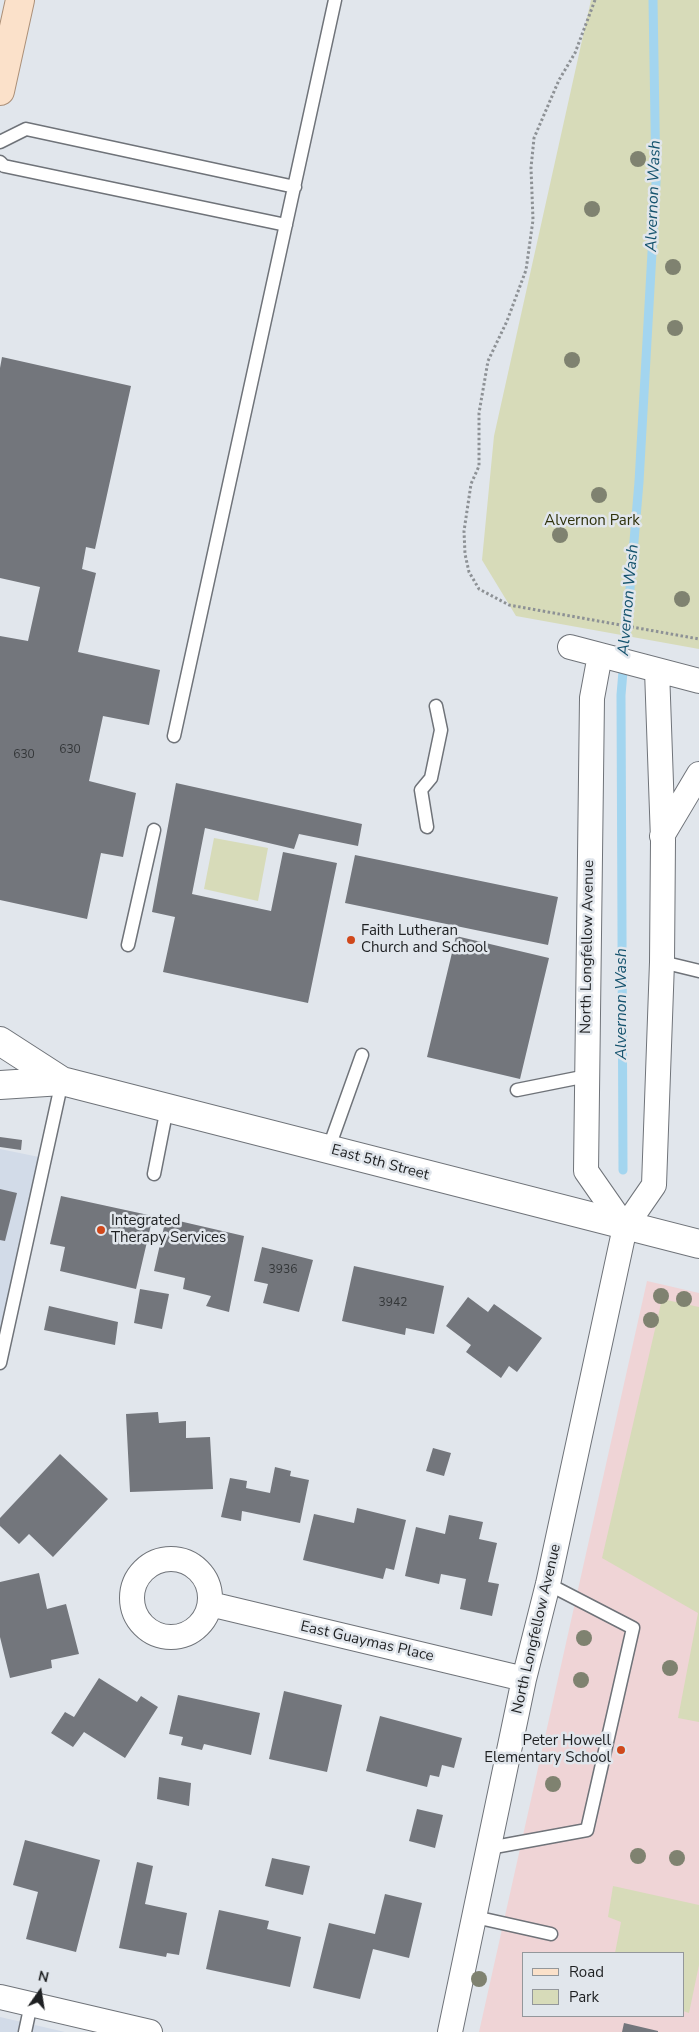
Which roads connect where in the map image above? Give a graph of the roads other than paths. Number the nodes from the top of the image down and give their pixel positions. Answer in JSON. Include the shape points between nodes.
{"nodes":[{"id":1,"x":20,"y":0,"type":"edge"},
{"id":2,"x":335,"y":0,"type":"edge"},
{"id":3,"x":0,"y":91,"type":"edge"},
{"id":4,"x":0,"y":142,"type":"edge"},
{"id":5,"x":0,"y":162,"type":"edge"},
{"id":6,"x":295,"y":188,"type":"junction"},
{"id":7,"x":286,"y":225,"type":"junction"},
{"id":8,"x":570,"y":647,"type":"dead end"},
{"id":9,"x":600,"y":655,"type":"junction"},
{"id":10,"x":657,"y":670,"type":"junction"},
{"id":11,"x":699,"y":681,"type":"edge"},
{"id":12,"x":436,"y":706,"type":"dead end"},
{"id":13,"x":174,"y":736,"type":"dead end"},
{"id":14,"x":699,"y":774,"type":"edge"},
{"id":15,"x":427,"y":827,"type":"dead end"},
{"id":16,"x":154,"y":830,"type":"dead end"},
{"id":17,"x":662,"y":836,"type":"junction"},
{"id":18,"x":128,"y":946,"type":"dead end"},
{"id":19,"x":662,"y":962,"type":"junction"},
{"id":20,"x":699,"y":971,"type":"edge"},
{"id":21,"x":0,"y":1041,"type":"edge"},
{"id":22,"x":362,"y":1055,"type":"dead end"},
{"id":23,"x":587,"y":1076,"type":"junction"},
{"id":24,"x":62,"y":1081,"type":"junction"},
{"id":25,"x":0,"y":1085,"type":"edge"},
{"id":26,"x":517,"y":1090,"type":"dead end"},
{"id":27,"x":167,"y":1108,"type":"junction"},
{"id":28,"x":328,"y":1150,"type":"junction"},
{"id":29,"x":154,"y":1174,"type":"dead end"},
{"id":30,"x":625,"y":1227,"type":"junction"},
{"id":31,"x":699,"y":1244,"type":"edge"},
{"id":32,"x":0,"y":1363,"type":"edge"},
{"id":33,"x":548,"y":1584,"type":"junction"},
{"id":34,"x":210,"y":1604,"type":"dead end"},
{"id":35,"x":524,"y":1679,"type":"junction"},
{"id":36,"x":489,"y":1848,"type":"junction"},
{"id":37,"x":475,"y":1917,"type":"junction"},
{"id":38,"x":550,"y":1934,"type":"dead end"},
{"id":39,"x":0,"y":1997,"type":"edge"},
{"id":40,"x":31,"y":2004,"type":"junction"},
{"id":41,"x":25,"y":2032,"type":"edge"},
{"id":42,"x":150,"y":2032,"type":"edge"},
{"id":43,"x":450,"y":2032,"type":"edge"}],
"edges":[{"from":1,"to":3,"type":"main road"},
{"from":2,"to":6,"type":"lane"},
{"from":4,"to":6,"type":"lane","via":[[26,129]]},
{"from":5,"to":7,"type":"lane","via":[[4,166]]},
{"from":6,"to":7,"type":"lane"},
{"from":7,"to":13,"type":"lane"},
{"from":8,"to":9,"type":"street"},
{"from":9,"to":10,"type":"street"},
{"from":9,"to":23,"type":"street","name":"North Longfellow Avenue","via":[[592,698]]},
{"from":10,"to":11,"type":"street"},
{"from":10,"to":17,"type":"street","name":"North Longfellow Avenue"},
{"from":12,"to":15,"type":"lane","via":[[441,730],[430,778],[421,790]]},
{"from":14,"to":17,"type":"street"},
{"from":16,"to":18,"type":"lane"},
{"from":17,"to":19,"type":"street","name":"North Longfellow Avenue"},
{"from":19,"to":20,"type":"lane"},
{"from":19,"to":30,"type":"street","name":"North Longfellow Avenue","via":[[654,1185]]},
{"from":21,"to":24,"type":"street","name":"East 5th Street"},
{"from":22,"to":28,"type":"lane"},
{"from":23,"to":26,"type":"lane"},
{"from":23,"to":30,"type":"street","name":"North Longfellow Avenue","via":[[586,1171]]},
{"from":24,"to":25,"type":"street","name":"East 5th Street"},
{"from":24,"to":27,"type":"street","name":"East 5th Street"},
{"from":24,"to":32,"type":"lane"},
{"from":27,"to":28,"type":"street","name":"East 5th Street"},
{"from":27,"to":29,"type":"lane"},
{"from":28,"to":30,"type":"street","name":"East 5th Street"},
{"from":30,"to":31,"type":"street","name":"East 5th Street"},
{"from":30,"to":33,"type":"street","name":"North Longfellow Avenue"},
{"from":33,"to":35,"type":"street","name":"North Longfellow Avenue"},
{"from":33,"to":36,"type":"lane","via":[[633,1628],[587,1830]]},
{"from":34,"to":35,"type":"street","name":"East Guaymas Place"},
{"from":35,"to":36,"type":"street","name":"North Longfellow Avenue"},
{"from":36,"to":37,"type":"street","name":"North Longfellow Avenue"},
{"from":37,"to":38,"type":"lane"},
{"from":37,"to":43,"type":"street","name":"North Longfellow Avenue"},
{"from":39,"to":40,"type":"street"},
{"from":40,"to":41,"type":"lane"},
{"from":40,"to":42,"type":"street"}]}
